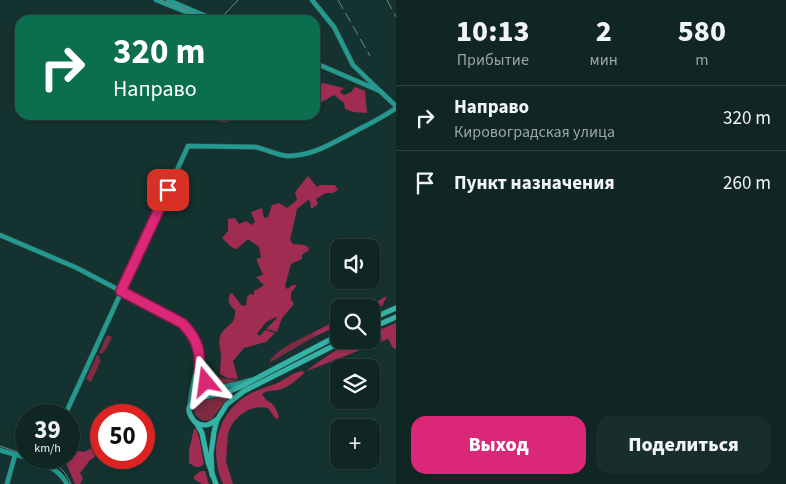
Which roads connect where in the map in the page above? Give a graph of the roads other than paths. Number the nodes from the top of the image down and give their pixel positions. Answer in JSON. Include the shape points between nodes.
{"nodes":[{"id":1,"x":156,"y":0,"type":"edge"},
{"id":2,"x":168,"y":0,"type":"edge"},
{"id":3,"x":312,"y":0,"type":"edge"},
{"id":4,"x":194,"y":15,"type":"edge"},
{"id":5,"x":203,"y":15,"type":"edge"},
{"id":6,"x":320,"y":65,"type":"edge"},
{"id":7,"x":380,"y":91,"type":"junction"},
{"id":8,"x":396,"y":107,"type":"edge"},
{"id":9,"x":0,"y":235,"type":"edge"},
{"id":10,"x":121,"y":291,"type":"junction"},
{"id":11,"x":396,"y":308,"type":"edge"},
{"id":12,"x":380,"y":315,"type":"edge"},
{"id":13,"x":396,"y":317,"type":"edge"},
{"id":14,"x":380,"y":324,"type":"edge"},
{"id":15,"x":330,"y":340,"type":"edge"},
{"id":16,"x":330,"y":347,"type":"edge"},
{"id":17,"x":199,"y":362,"type":"junction"},
{"id":18,"x":197,"y":372,"type":"junction"},
{"id":19,"x":257,"y":381,"type":"junction"},
{"id":20,"x":214,"y":395,"type":"junction"},
{"id":21,"x":70,"y":404,"type":"edge"},
{"id":22,"x":190,"y":407,"type":"junction"},
{"id":23,"x":216,"y":420,"type":"junction"},
{"id":24,"x":195,"y":422,"type":"junction"},
{"id":25,"x":0,"y":450,"type":"edge"},
{"id":26,"x":15,"y":456,"type":"joint"},
{"id":27,"x":55,"y":469,"type":"edge"},
{"id":28,"x":212,"y":475,"type":"junction"},
{"id":29,"x":7,"y":484,"type":"edge"},
{"id":30,"x":67,"y":484,"type":"edge"},
{"id":31,"x":216,"y":484,"type":"edge"}],
"edges":[{"from":1,"to":4,"type":"street"},
{"from":2,"to":5,"type":"street"},
{"from":3,"to":7,"type":"street","via":[[334,27],[353,65]]},
{"from":6,"to":7,"type":"street"},
{"from":7,"to":8,"type":"street"},
{"from":8,"to":10,"type":"street","via":[[385,116],[312,153],[286,156],[255,147],[188,146]]},
{"from":9,"to":10,"type":"street","via":[[56,258]]},
{"from":10,"to":17,"type":"street","via":[[182,323],[197,346]]},
{"from":10,"to":21,"type":"street"},
{"from":11,"to":12,"type":"main road"},
{"from":13,"to":14,"type":"main road"},
{"from":15,"to":19,"type":"main road"},
{"from":16,"to":19,"type":"main road"},
{"from":17,"to":18,"type":"street"},
{"from":17,"to":19,"type":"street","via":[[200,376],[214,387]]},
{"from":18,"to":20,"type":"street","via":[[200,388]]},
{"from":18,"to":22,"type":"street"},
{"from":19,"to":20,"type":"main road"},
{"from":19,"to":23,"type":"main road","via":[[233,398]]},
{"from":20,"to":22,"type":"main road","via":[[197,398]]},
{"from":22,"to":24,"type":"main road"},
{"from":23,"to":24,"type":"main road","via":[[206,425]]},
{"from":23,"to":28,"type":"main road"},
{"from":24,"to":28,"type":"main road","via":[[202,433]]},
{"from":25,"to":26,"type":"street"},
{"from":26,"to":29,"type":"street"},
{"from":27,"to":30,"type":"street"},
{"from":28,"to":31,"type":"main road"}]}
